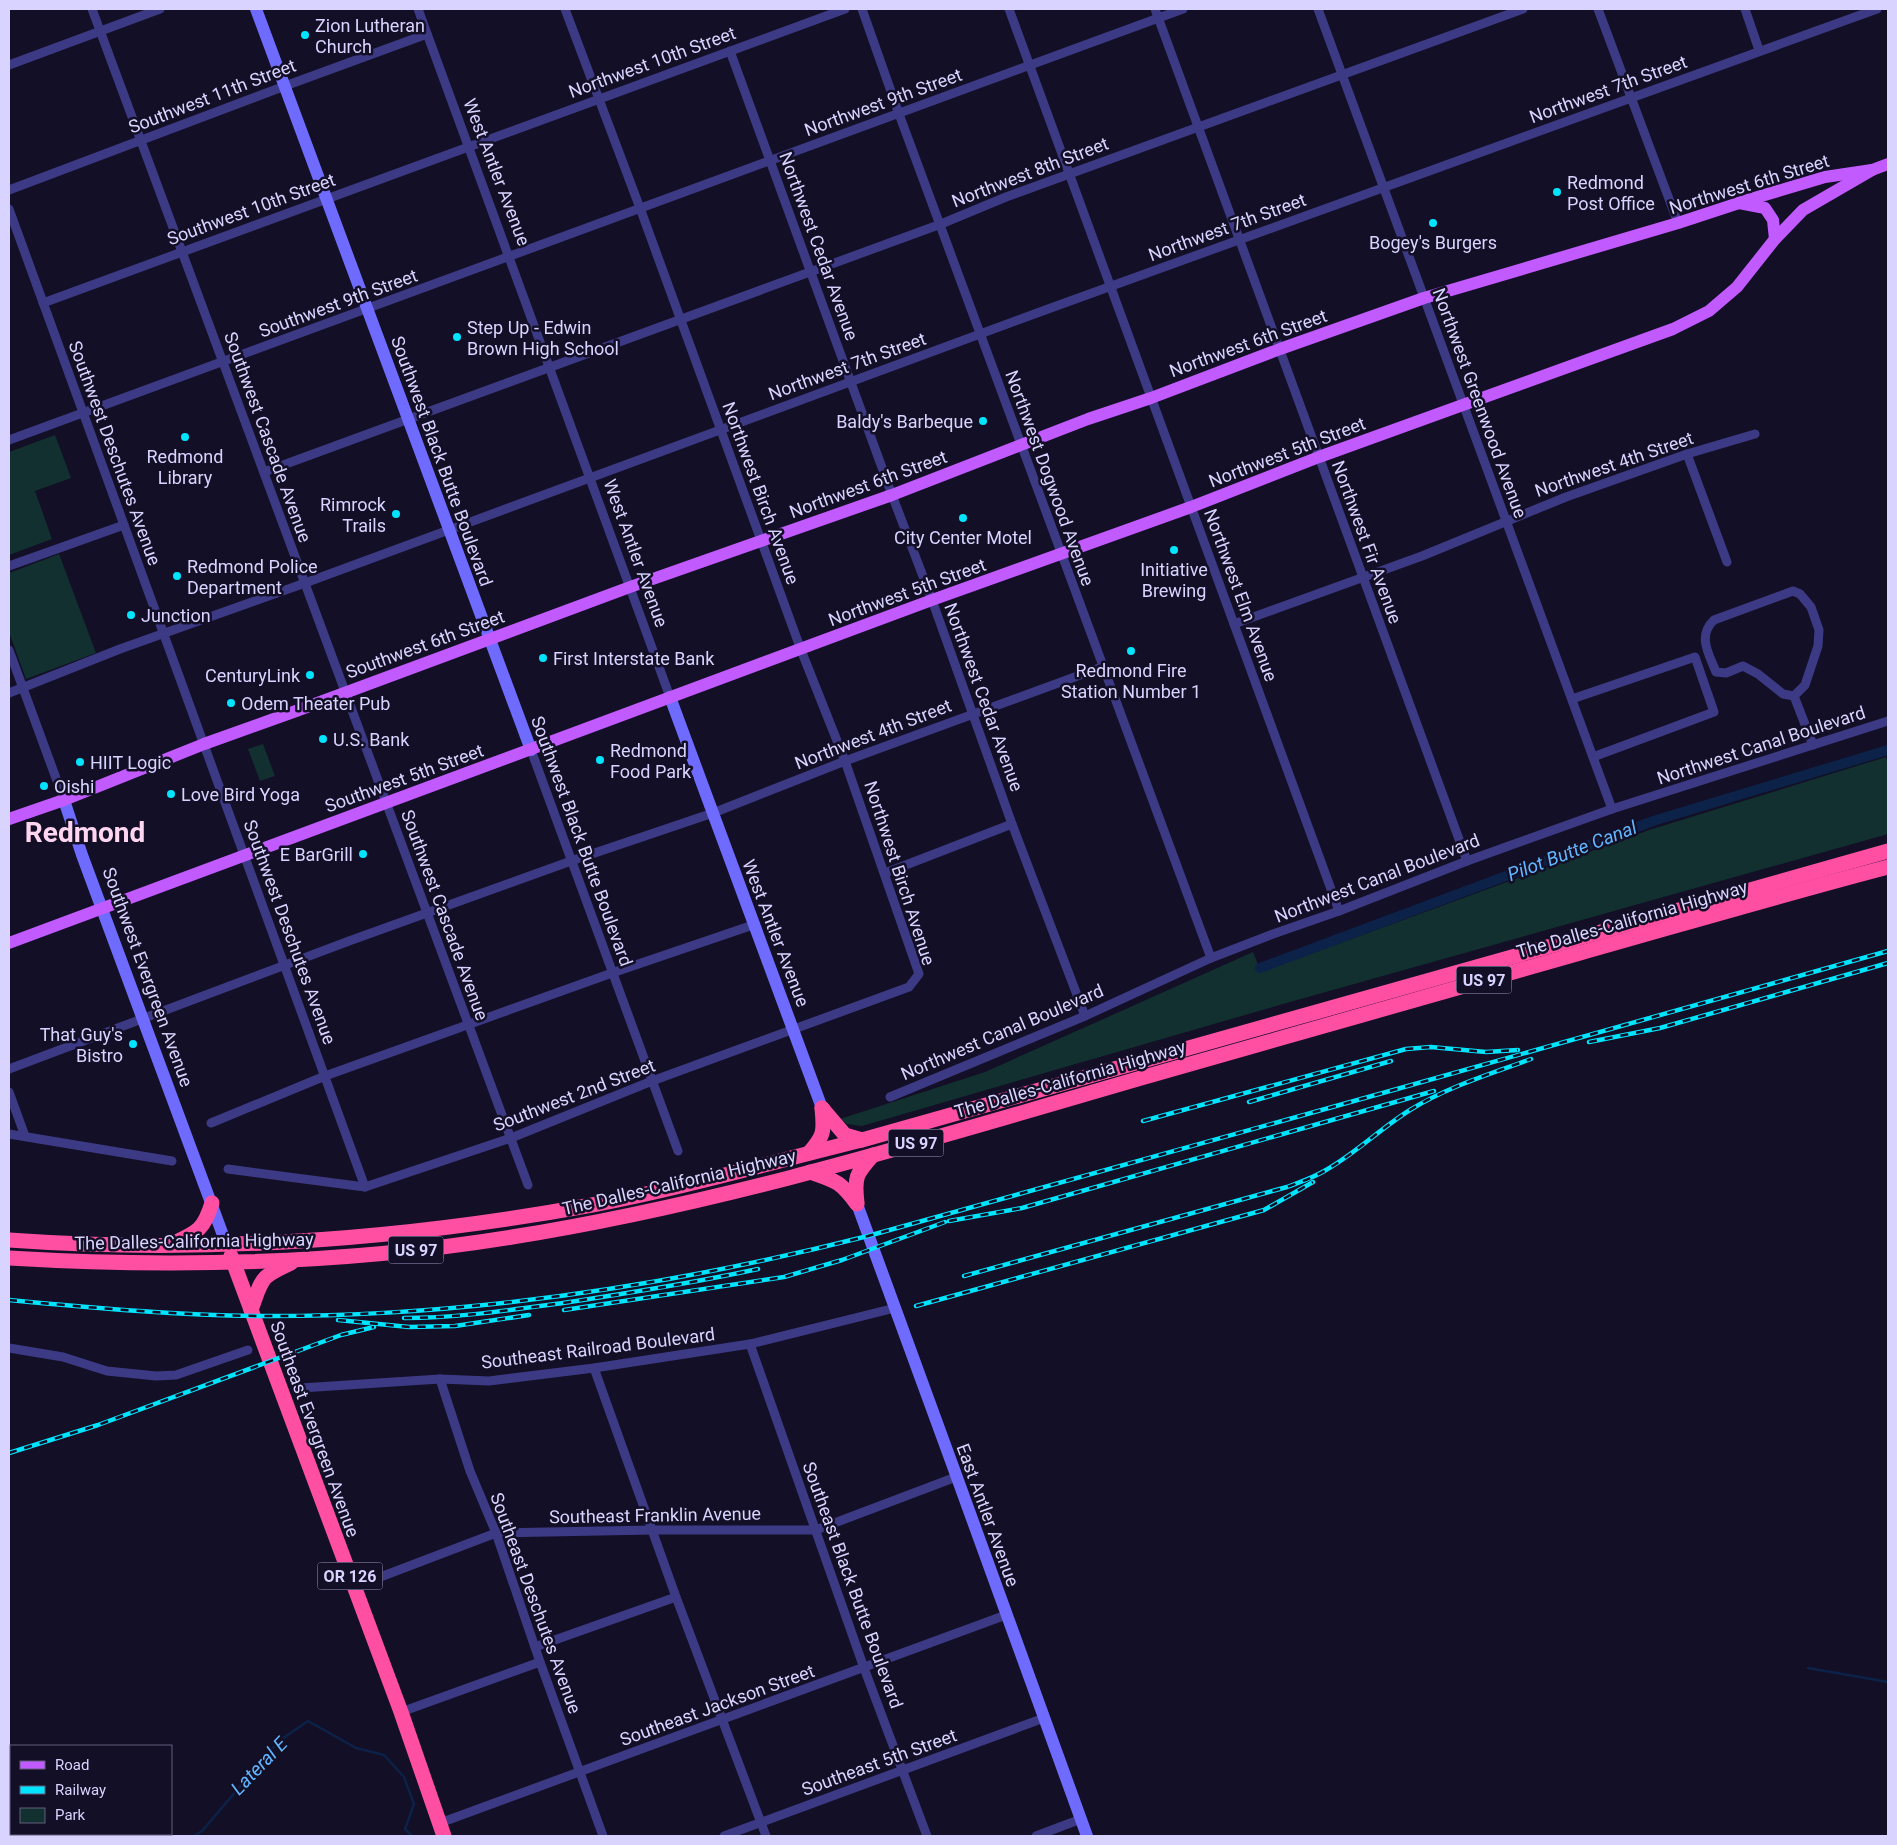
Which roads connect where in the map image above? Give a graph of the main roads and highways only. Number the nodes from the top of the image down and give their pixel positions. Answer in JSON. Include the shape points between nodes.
{"nodes":[{"id":1,"x":1888,"y":164,"type":"edge"},
{"id":2,"x":1872,"y":170,"type":"junction"},
{"id":3,"x":1738,"y":203,"type":"junction"},
{"id":4,"x":1775,"y":239,"type":"junction"},
{"id":5,"x":630,"y":587,"type":"joint"},
{"id":6,"x":670,"y":698,"type":"joint"},
{"id":7,"x":9,"y":819,"type":"edge"},
{"id":8,"x":1888,"y":851,"type":"edge"},
{"id":9,"x":1884,"y":870,"type":"edge"},
{"id":10,"x":9,"y":943,"type":"edge"},
{"id":11,"x":862,"y":1140,"type":"junction"},
{"id":12,"x":809,"y":1153,"type":"junction"},
{"id":13,"x":873,"y":1155,"type":"junction"},
{"id":14,"x":810,"y":1172,"type":"junction"},
{"id":15,"x":212,"y":1203,"type":"road end"},
{"id":16,"x":9,"y":1240,"type":"edge"},
{"id":17,"x":169,"y":1246,"type":"junction"},
{"id":18,"x":228,"y":1246,"type":"junction"},
{"id":19,"x":9,"y":1258,"type":"edge"},
{"id":20,"x":297,"y":1260,"type":"junction"},
{"id":21,"x":234,"y":1263,"type":"junction"},
{"id":22,"x":252,"y":1313,"type":"junction"},
{"id":23,"x":442,"y":1830,"type":"edge"}],
"edges":[{"from":1,"to":2,"type":"main road","name":"Northwest 6th Street"},
{"from":2,"to":3,"type":"main road","name":"Northwest 6th Street","via":[[1825,177]]},
{"from":2,"to":4,"type":"main road","name":"Northwest 5th Street","via":[[1803,210]]},
{"from":3,"to":4,"type":"main road","via":[[1765,208],[1773,220]]},
{"from":3,"to":5,"type":"main road","name":"Northwest 6th Street","via":[[1424,298],[1088,419],[892,495]]},
{"from":4,"to":6,"type":"main road","name":"Northwest 5th Street","via":[[1737,287],[1709,311],[1673,329]]},
{"from":5,"to":7,"type":"main road","name":"Southwest 6th Street"},
{"from":6,"to":10,"type":"main road","name":"Southwest 5th Street"},
{"from":8,"to":11,"type":"highway","name":"The Dalles-California Highway","number":"US 97"},
{"from":9,"to":13,"type":"highway","name":"The Dalles-California Highway","number":"US 97"},
{"from":11,"to":12,"type":"highway","name":"The Dalles-California Highway","number":"US 97"},
{"from":11,"to":12,"type":"highway","via":[[845,1135],[822,1108],[821,1139]]},
{"from":12,"to":18,"type":"highway","name":"The Dalles-California Highway","number":"US 97","via":[[641,1194],[508,1219],[364,1237]]},
{"from":13,"to":14,"type":"highway","name":"The Dalles-California Highway","number":"US 97"},
{"from":13,"to":14,"type":"highway","via":[[856,1177],[857,1204],[838,1182]]},
{"from":14,"to":20,"type":"highway","name":"The Dalles-California Highway","number":"US 97","via":[[646,1212],[520,1236]]},
{"from":15,"to":17,"type":"highway","via":[[202,1228]]},
{"from":16,"to":17,"type":"highway","name":"The Dalles-California Highway","number":"US 97"},
{"from":17,"to":18,"type":"highway","name":"The Dalles-California Highway","number":"US 97"},
{"from":18,"to":21,"type":"highway","name":"Southwest Evergreen Avenue","number":"OR 126"},
{"from":19,"to":21,"type":"highway","name":"The Dalles-California Highway","number":"US 97","via":[[74,1262]]},
{"from":20,"to":21,"type":"highway","name":"The Dalles-California Highway","number":"US 97"},
{"from":20,"to":22,"type":"highway","via":[[262,1280]]},
{"from":21,"to":22,"type":"highway","name":"Southwest Evergreen Avenue","number":"OR 126"},
{"from":22,"to":23,"type":"highway","name":"Southeast Evergreen Avenue","number":"OR 126"}]}
